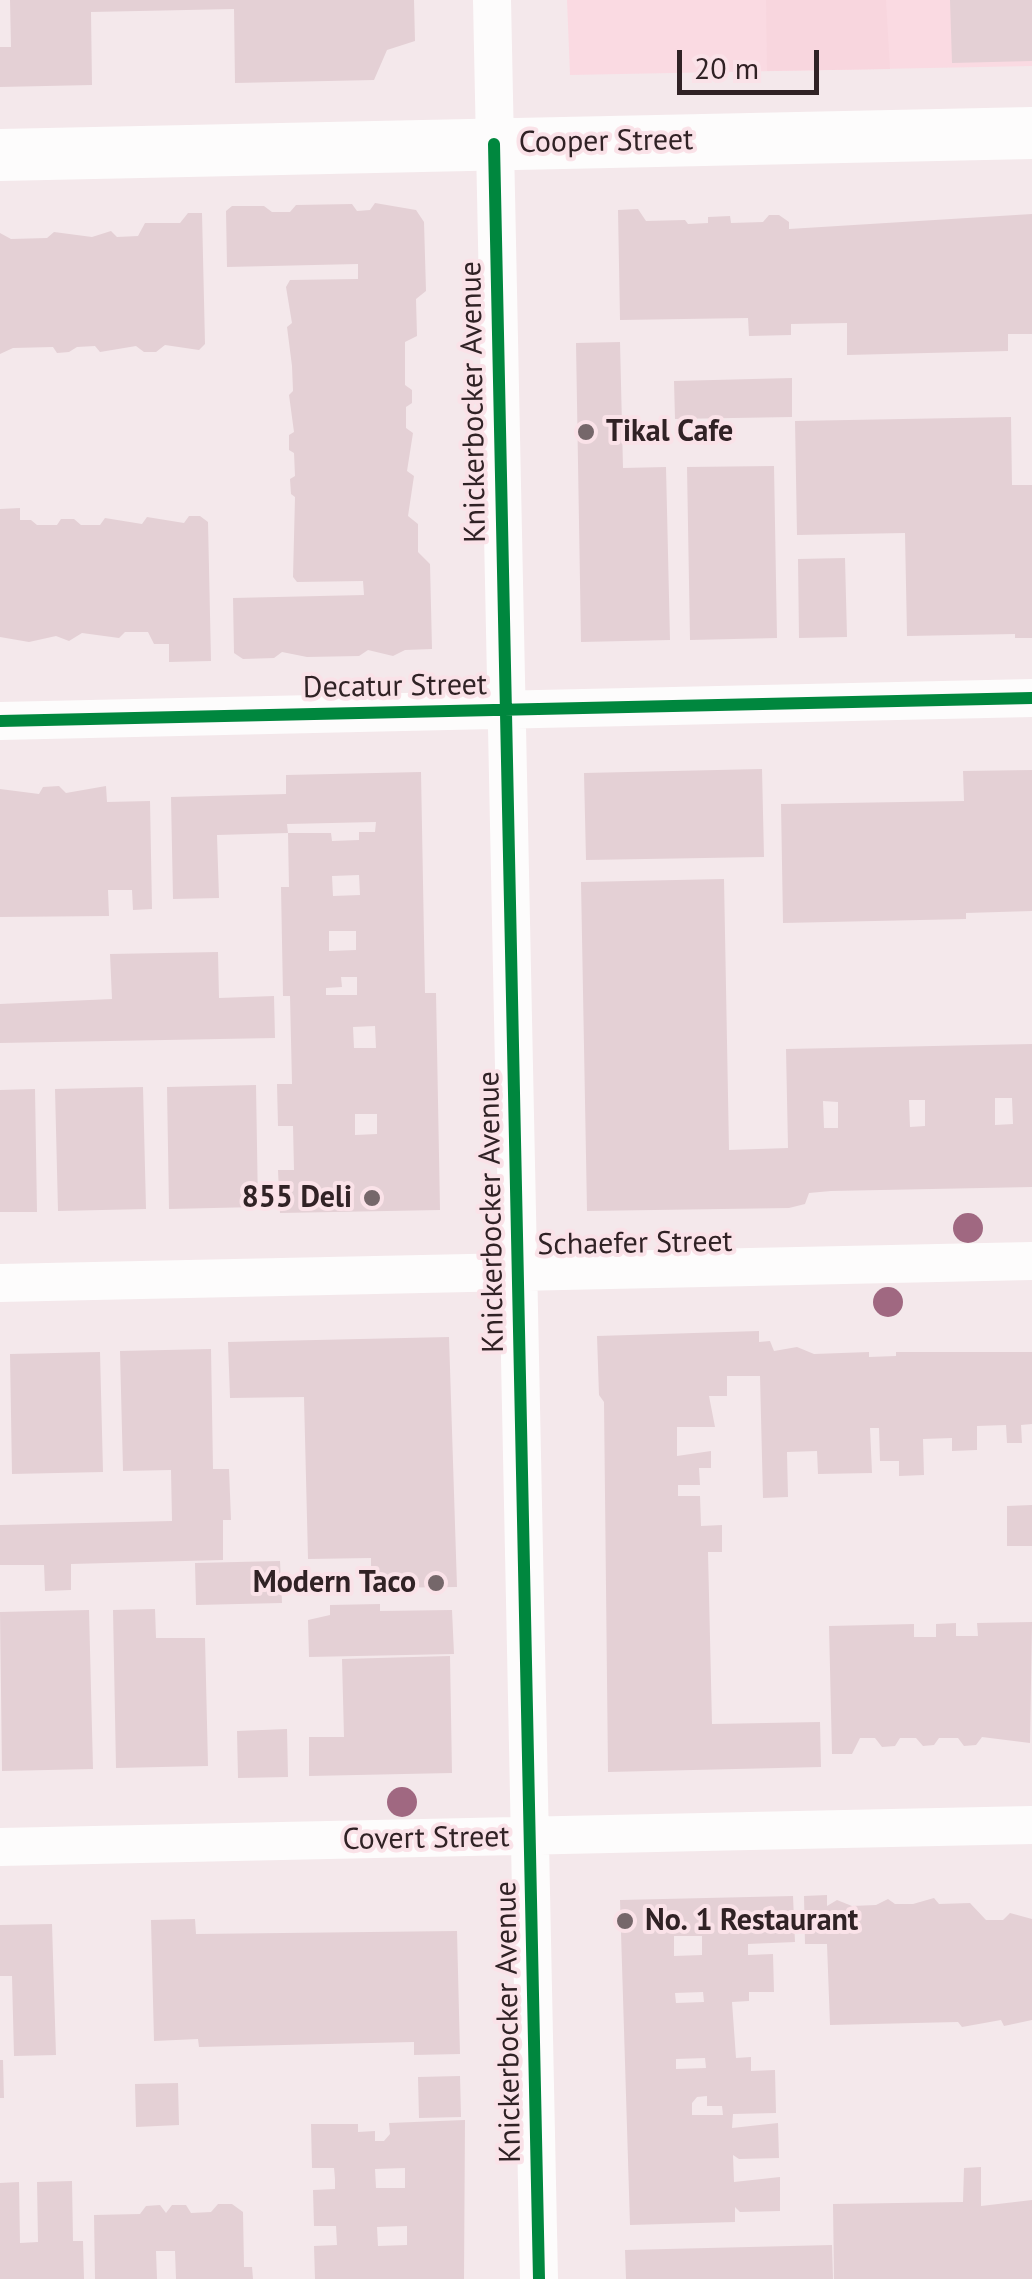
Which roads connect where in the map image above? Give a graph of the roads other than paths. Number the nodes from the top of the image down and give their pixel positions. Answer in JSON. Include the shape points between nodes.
{"nodes":[{"id":1,"x":492,"y":0,"type":"edge"},
{"id":2,"x":1032,"y":134,"type":"edge"},
{"id":3,"x":494,"y":144,"type":"junction"},
{"id":4,"x":0,"y":155,"type":"edge"},
{"id":5,"x":1032,"y":698,"type":"edge"},
{"id":6,"x":506,"y":709,"type":"junction"},
{"id":7,"x":0,"y":722,"type":"edge"},
{"id":8,"x":1032,"y":1261,"type":"edge"},
{"id":9,"x":518,"y":1272,"type":"junction"},
{"id":10,"x":0,"y":1283,"type":"edge"},
{"id":11,"x":1032,"y":1825,"type":"edge"},
{"id":12,"x":530,"y":1837,"type":"junction"},
{"id":13,"x":0,"y":1847,"type":"edge"},
{"id":14,"x":538,"y":2279,"type":"edge"}],
"edges":[{"from":1,"to":3,"type":"street","name":"Knickerbocker Avenue"},
{"from":2,"to":3,"type":"main road","name":"Cooper Street"},
{"from":3,"to":4,"type":"main road","name":"Cooper Street"},
{"from":3,"to":6,"type":"street","name":"Knickerbocker Avenue"},
{"from":5,"to":6,"type":"street","name":"Decatur Street"},
{"from":6,"to":7,"type":"street","name":"Decatur Street"},
{"from":6,"to":9,"type":"street","name":"Knickerbocker Avenue"},
{"from":8,"to":9,"type":"street","name":"Schaefer Street"},
{"from":9,"to":10,"type":"street","name":"Schaefer Street"},
{"from":9,"to":12,"type":"street","name":"Knickerbocker Avenue"},
{"from":11,"to":12,"type":"street","name":"Covert Street"},
{"from":12,"to":13,"type":"street","name":"Covert Street"},
{"from":12,"to":14,"type":"street","name":"Knickerbocker Avenue"}]}
